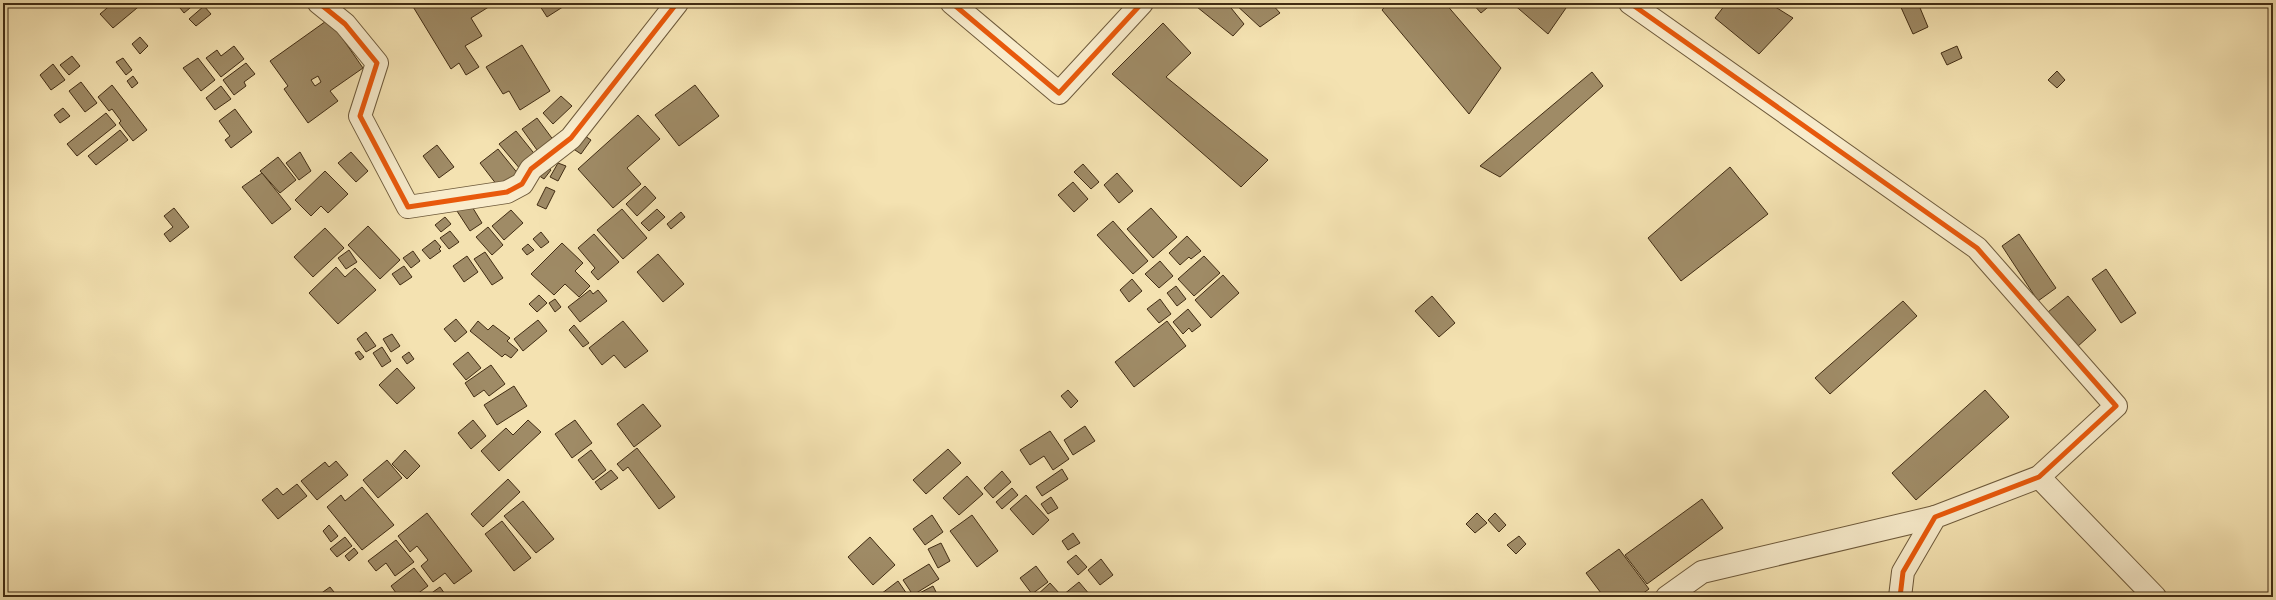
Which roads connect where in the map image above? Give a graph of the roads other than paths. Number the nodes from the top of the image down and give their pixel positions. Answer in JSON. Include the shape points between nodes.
{"nodes":[{"id":1,"x":319,"y":3,"type":"edge"},
{"id":2,"x":677,"y":3,"type":"edge"},
{"id":3,"x":952,"y":3,"type":"edge"},
{"id":4,"x":1142,"y":3,"type":"edge"},
{"id":5,"x":1630,"y":3,"type":"edge"},
{"id":6,"x":2039,"y":477,"type":"junction"},
{"id":7,"x":1935,"y":517,"type":"junction"},
{"id":8,"x":1666,"y":597,"type":"edge"},
{"id":9,"x":1900,"y":597,"type":"edge"},
{"id":10,"x":2155,"y":597,"type":"edge"}],
"edges":[{"from":1,"to":2,"type":"street","via":[[345,24],[377,63],[360,116],[408,207],[507,192],[522,184],[530,169],[571,138]]},
{"from":3,"to":4,"type":"street","via":[[1059,93]]},
{"from":5,"to":6,"type":"street","via":[[1976,248],[2116,406]]},
{"from":6,"to":7,"type":"street"},
{"from":6,"to":10,"type":"street"},
{"from":7,"to":8,"type":"street","via":[[1702,572]]},
{"from":7,"to":9,"type":"street","via":[[1903,572]]}]}
